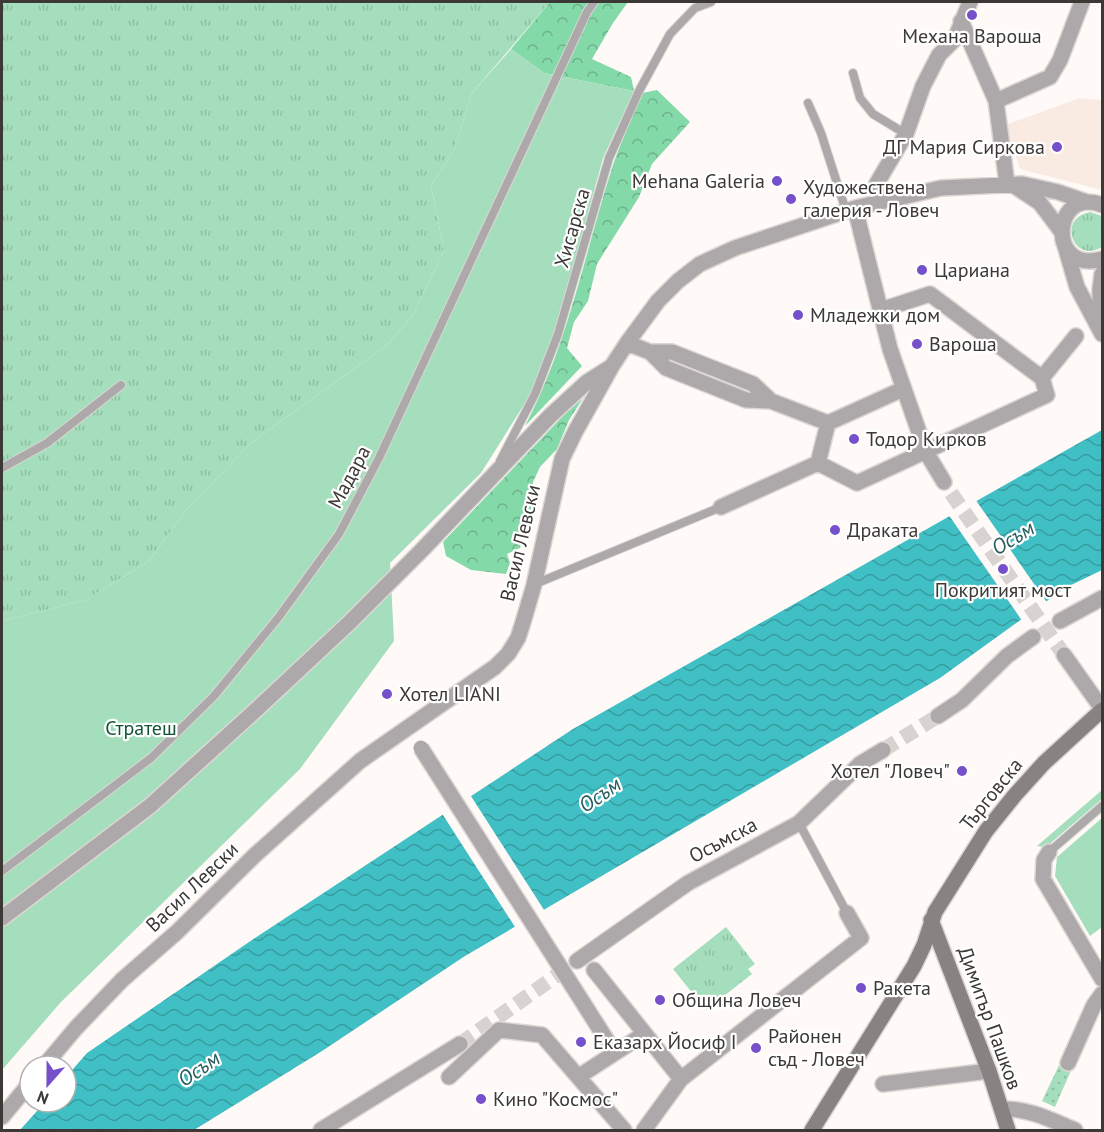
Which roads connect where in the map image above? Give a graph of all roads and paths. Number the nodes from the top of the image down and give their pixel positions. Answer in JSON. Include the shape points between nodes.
{"nodes":[{"id":1,"x":594,"y":2,"type":"edge"},
{"id":2,"x":711,"y":2,"type":"edge"},
{"id":3,"x":970,"y":2,"type":"edge"},
{"id":4,"x":1082,"y":2,"type":"edge"},
{"id":5,"x":961,"y":21,"type":"junction"},
{"id":6,"x":853,"y":73,"type":"dead end"},
{"id":7,"x":996,"y":102,"type":"junction"},
{"id":8,"x":808,"y":103,"type":"dead end"},
{"id":9,"x":906,"y":135,"type":"junction"},
{"id":10,"x":1007,"y":184,"type":"junction"},
{"id":11,"x":882,"y":201,"type":"junction"},
{"id":12,"x":1087,"y":202,"type":"junction"},
{"id":13,"x":1102,"y":205,"type":"edge"},
{"id":14,"x":850,"y":209,"type":"junction"},
{"id":15,"x":1063,"y":238,"type":"junction"},
{"id":16,"x":1102,"y":259,"type":"edge"},
{"id":17,"x":1102,"y":274,"type":"edge"},
{"id":18,"x":880,"y":310,"type":"junction"},
{"id":19,"x":1101,"y":330,"type":"edge"},
{"id":20,"x":1076,"y":336,"type":"dead end"},
{"id":21,"x":627,"y":343,"type":"junction"},
{"id":22,"x":612,"y":366,"type":"junction"},
{"id":23,"x":1042,"y":378,"type":"junction"},
{"id":24,"x":121,"y":385,"type":"dead end"},
{"id":25,"x":903,"y":389,"type":"junction"},
{"id":26,"x":828,"y":423,"type":"junction"},
{"id":27,"x":926,"y":452,"type":"junction"},
{"id":28,"x":818,"y":463,"type":"junction"},
{"id":29,"x":2,"y":468,"type":"edge"},
{"id":30,"x":489,"y":481,"type":"junction"},
{"id":31,"x":944,"y":482,"type":"tunnel mouth"},
{"id":32,"x":721,"y":507,"type":"joint"},
{"id":33,"x":534,"y":585,"type":"junction"},
{"id":34,"x":1102,"y":598,"type":"edge"},
{"id":35,"x":1060,"y":621,"type":"dead end"},
{"id":36,"x":1033,"y":636,"type":"dead end"},
{"id":37,"x":1064,"y":655,"type":"tunnel mouth"},
{"id":38,"x":1100,"y":706,"type":"edge"},
{"id":39,"x":938,"y":716,"type":"tunnel mouth"},
{"id":40,"x":421,"y":748,"type":"dead end"},
{"id":41,"x":883,"y":750,"type":"tunnel mouth"},
{"id":42,"x":1102,"y":806,"type":"edge"},
{"id":43,"x":800,"y":823,"type":"junction"},
{"id":44,"x":1049,"y":852,"type":"joint"},
{"id":45,"x":2,"y":871,"type":"edge"},
{"id":46,"x":847,"y":913,"type":"joint"},
{"id":47,"x":2,"y":918,"type":"edge"},
{"id":48,"x":932,"y":921,"type":"junction"},
{"id":49,"x":577,"y":961,"type":"tunnel mouth"},
{"id":50,"x":594,"y":970,"type":"dead end"},
{"id":51,"x":1102,"y":979,"type":"edge"},
{"id":52,"x":1102,"y":994,"type":"edge"},
{"id":53,"x":644,"y":1034,"type":"junction"},
{"id":54,"x":460,"y":1044,"type":"tunnel mouth"},
{"id":55,"x":615,"y":1053,"type":"junction"},
{"id":56,"x":54,"y":1054,"type":"edge"},
{"id":57,"x":1068,"y":1063,"type":"dead end"},
{"id":58,"x":989,"y":1071,"type":"junction"},
{"id":59,"x":449,"y":1077,"type":"dead end"},
{"id":60,"x":578,"y":1077,"type":"junction"},
{"id":61,"x":681,"y":1079,"type":"junction"},
{"id":62,"x":883,"y":1084,"type":"dead end"},
{"id":63,"x":18,"y":1098,"type":"edge"},
{"id":64,"x":1002,"y":1109,"type":"junction"},
{"id":65,"x":2,"y":1117,"type":"edge"},
{"id":66,"x":321,"y":1131,"type":"edge"},
{"id":67,"x":624,"y":1131,"type":"edge"},
{"id":68,"x":644,"y":1131,"type":"edge"},
{"id":69,"x":812,"y":1131,"type":"edge"},
{"id":70,"x":1008,"y":1131,"type":"edge"},
{"id":71,"x":1075,"y":1131,"type":"edge"}],
"edges":[{"from":1,"to":45,"type":"lane","name":"Мадара","via":[[379,458],[339,534],[278,618],[214,696],[151,758]]},
{"from":2,"to":30,"type":"lane","name":"Хисарска","via":[[695,8],[670,34],[639,91],[609,158],[558,334],[535,394]]},
{"from":3,"to":5,"type":"street"},
{"from":4,"to":7,"type":"street","via":[[1050,77]]},
{"from":5,"to":7,"type":"street"},
{"from":5,"to":9,"type":"street","via":[[955,39],[939,55],[923,86]]},
{"from":6,"to":9,"type":"lane","via":[[860,98],[873,114]]},
{"from":7,"to":10,"type":"street"},
{"from":8,"to":14,"type":"lane"},
{"from":9,"to":11,"type":"street","via":[[877,183]]},
{"from":10,"to":11,"type":"street","name":"Васил Левски","via":[[941,188]]},
{"from":10,"to":12,"type":"street","name":"Васил Левски","via":[[1035,186]]},
{"from":10,"to":15,"type":"street","via":[[1040,202]]},
{"from":11,"to":14,"type":"street","name":"Васил Левски"},
{"from":12,"to":13,"type":"street","name":"Васил Левски"},
{"from":12,"to":15,"type":"street","via":[[1065,217]]},
{"from":14,"to":18,"type":"street"},
{"from":14,"to":21,"type":"street","name":"Васил Левски","via":[[700,264],[658,301]]},
{"from":15,"to":16,"type":"street","via":[[1069,251],[1084,260]]},
{"from":15,"to":19,"type":"street","via":[[1077,286]]},
{"from":17,"to":19,"type":"street"},
{"from":18,"to":23,"type":"street","via":[[930,294]]},
{"from":18,"to":25,"type":"street"},
{"from":20,"to":23,"type":"street"},
{"from":21,"to":22,"type":"street","name":"Васил Левски"},
{"from":21,"to":26,"type":"street","via":[[650,352],[666,368],[746,400],[771,401]]},
{"from":22,"to":30,"type":"street","via":[[587,382],[550,416]]},
{"from":22,"to":33,"type":"street","name":"Васил Левски","via":[[562,459]]},
{"from":23,"to":27,"type":"street","via":[[1047,396]]},
{"from":24,"to":29,"type":"lane","via":[[47,443]]},
{"from":25,"to":26,"type":"street"},
{"from":25,"to":27,"type":"street"},
{"from":26,"to":28,"type":"street"},
{"from":27,"to":28,"type":"street","via":[[857,483]]},
{"from":27,"to":31,"type":"street"},
{"from":28,"to":32,"type":"street"},
{"from":30,"to":47,"type":"street","via":[[349,623],[150,806]]},
{"from":32,"to":33,"type":"lane"},
{"from":33,"to":56,"type":"street","name":"Васил Левски","via":[[518,638],[495,667],[360,761],[122,980]]},
{"from":34,"to":35,"type":"street"},
{"from":36,"to":39,"type":"street","via":[[1006,656],[962,700]]},
{"from":37,"to":38,"type":"street"},
{"from":38,"to":48,"type":"street","name":"Търговска","via":[[986,831]]},
{"from":40,"to":55,"type":"street","bridge":true},
{"from":41,"to":43,"type":"street","name":"Осъмска","via":[[860,764]]},
{"from":42,"to":44,"type":"lane"},
{"from":43,"to":46,"type":"lane"},
{"from":43,"to":49,"type":"street","name":"Осъмска","via":[[688,883]]},
{"from":44,"to":51,"type":"street","via":[[1044,860],[1043,879]]},
{"from":46,"to":61,"type":"street","via":[[861,938]]},
{"from":48,"to":58,"type":"street","name":"Димитър Пашков"},
{"from":48,"to":69,"type":"street","name":"Търговска","via":[[914,966]]},
{"from":50,"to":53,"type":"street"},
{"from":52,"to":57,"type":"street"},
{"from":53,"to":55,"type":"street"},
{"from":53,"to":61,"type":"street"},
{"from":54,"to":66,"type":"street"},
{"from":55,"to":60,"type":"street"},
{"from":58,"to":62,"type":"street"},
{"from":58,"to":64,"type":"street","name":"Димитър Пашков"},
{"from":59,"to":60,"type":"street","via":[[499,1030],[542,1035]]},
{"from":60,"to":67,"type":"street"},
{"from":61,"to":68,"type":"street"},
{"from":63,"to":65,"type":"street"},
{"from":64,"to":70,"type":"street","name":"Димитър Пашков"},
{"from":64,"to":71,"type":"street","via":[[1030,1112]]}]}
